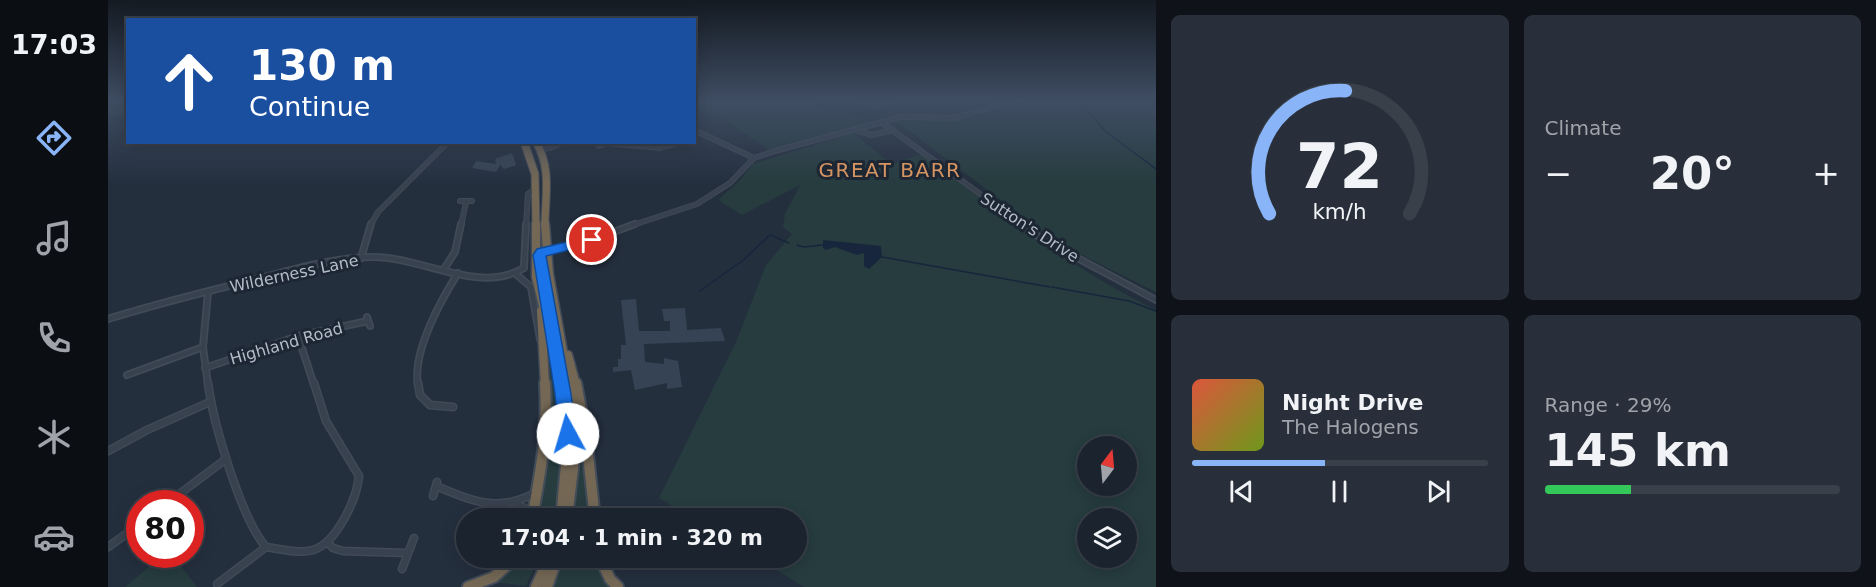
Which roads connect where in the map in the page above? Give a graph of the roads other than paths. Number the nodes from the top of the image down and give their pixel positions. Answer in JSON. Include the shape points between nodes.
{"nodes":[{"id":1,"x":863,"y":127,"type":"edge"},
{"id":2,"x":889,"y":127,"type":"edge"},
{"id":3,"x":854,"y":130,"type":"junction"},
{"id":4,"x":893,"y":130,"type":"junction"},
{"id":5,"x":696,"y":131,"type":"edge"},
{"id":6,"x":446,"y":144,"type":"edge"},
{"id":7,"x":525,"y":144,"type":"edge"},
{"id":8,"x":559,"y":144,"type":"edge"},
{"id":9,"x":617,"y":144,"type":"edge"},
{"id":10,"x":673,"y":144,"type":"edge"},
{"id":11,"x":539,"y":148,"type":"edge"},
{"id":12,"x":752,"y":160,"type":"junction"},
{"id":13,"x":535,"y":168,"type":"junction"},
{"id":14,"x":538,"y":188,"type":"junction"},
{"id":15,"x":472,"y":201,"type":"dead end"},
{"id":16,"x":546,"y":251,"type":"junction"},
{"id":17,"x":361,"y":258,"type":"junction"},
{"id":18,"x":444,"y":269,"type":"junction"},
{"id":19,"x":458,"y":273,"type":"junction"},
{"id":20,"x":517,"y":275,"type":"junction"},
{"id":21,"x":208,"y":291,"type":"junction"},
{"id":22,"x":541,"y":297,"type":"junction"},
{"id":23,"x":1156,"y":300,"type":"edge"},
{"id":24,"x":108,"y":319,"type":"edge"},
{"id":25,"x":368,"y":321,"type":"dead end"},
{"id":26,"x":554,"y":329,"type":"junction"},
{"id":27,"x":298,"y":336,"type":"junction"},
{"id":28,"x":541,"y":343,"type":"junction"},
{"id":29,"x":203,"y":347,"type":"junction"},
{"id":30,"x":205,"y":368,"type":"junction"},
{"id":31,"x":127,"y":375,"type":"dead end"},
{"id":32,"x":210,"y":402,"type":"junction"},
{"id":33,"x":453,"y":407,"type":"dead end"},
{"id":34,"x":108,"y":451,"type":"edge"},
{"id":35,"x":226,"y":459,"type":"junction"},
{"id":36,"x":185,"y":490,"type":"edge"},
{"id":37,"x":538,"y":491,"type":"junction"},
{"id":38,"x":433,"y":496,"type":"dead end"},
{"id":39,"x":515,"y":503,"type":"junction"},
{"id":40,"x":521,"y":508,"type":"edge"},
{"id":41,"x":535,"y":508,"type":"edge"},
{"id":42,"x":563,"y":508,"type":"edge"},
{"id":43,"x":568,"y":508,"type":"edge"},
{"id":44,"x":594,"y":508,"type":"edge"},
{"id":45,"x":126,"y":534,"type":"edge"},
{"id":46,"x":414,"y":538,"type":"dead end"},
{"id":47,"x":327,"y":542,"type":"junction"},
{"id":48,"x":108,"y":547,"type":"edge"},
{"id":49,"x":266,"y":547,"type":"junction"},
{"id":50,"x":407,"y":553,"type":"junction"},
{"id":51,"x":505,"y":568,"type":"edge"},
{"id":52,"x":545,"y":568,"type":"edge"},
{"id":53,"x":554,"y":568,"type":"edge"},
{"id":54,"x":605,"y":568,"type":"edge"},
{"id":55,"x":402,"y":569,"type":"dead end"},
{"id":56,"x":217,"y":584,"type":"dead end"},
{"id":57,"x":468,"y":587,"type":"edge"},
{"id":58,"x":536,"y":587,"type":"edge"},
{"id":59,"x":547,"y":587,"type":"edge"},
{"id":60,"x":618,"y":587,"type":"edge"}],
"edges":[{"from":1,"to":3,"type":"street"},
{"from":2,"to":4,"type":"street","name":"Sutton's Drive"},
{"from":3,"to":4,"type":"street","via":[[872,135]]},
{"from":3,"to":12,"type":"street"},
{"from":4,"to":23,"type":"street","name":"Sutton's Drive","via":[[1042,239]]},
{"from":5,"to":12,"type":"street"},
{"from":6,"to":17,"type":"street","via":[[378,212]]},
{"from":7,"to":13,"type":"highway"},
{"from":8,"to":11,"type":"street"},
{"from":9,"to":10,"type":"street","via":[[660,148]]},
{"from":11,"to":13,"type":"highway","via":[[541,168]]},
{"from":11,"to":16,"type":"highway","via":[[546,168]]},
{"from":12,"to":16,"type":"street","via":[[730,183],[697,204],[592,240]]},
{"from":13,"to":14,"type":"highway"},
{"from":14,"to":20,"type":"street","via":[[528,194],[524,268]]},
{"from":14,"to":22,"type":"highway","via":[[535,248]]},
{"from":15,"to":18,"type":"street","via":[[463,201],[456,252]]},
{"from":16,"to":26,"type":"highway"},
{"from":17,"to":18,"type":"street","name":"Wilderness Lane","via":[[394,258]]},
{"from":17,"to":21,"type":"street","name":"Wilderness Lane"},
{"from":18,"to":19,"type":"street","name":"Wilderness Lane"},
{"from":19,"to":20,"type":"street","name":"Wilderness Lane"},
{"from":19,"to":33,"type":"street","via":[[429,330],[417,383],[421,397],[431,406]]},
{"from":20,"to":28,"type":"street","via":[[531,287]]},
{"from":21,"to":24,"type":"street","name":"Wilderness Lane"},
{"from":21,"to":29,"type":"street"},
{"from":22,"to":26,"type":"highway"},
{"from":22,"to":28,"type":"highway"},
{"from":25,"to":27,"type":"street","name":"Highland Road"},
{"from":26,"to":28,"type":"highway"},
{"from":26,"to":42,"type":"highway","via":[[567,418],[567,487]]},
{"from":26,"to":43,"type":"highway","via":[[574,426]]},
{"from":26,"to":44,"type":"highway","via":[[578,385]]},
{"from":27,"to":30,"type":"street","name":"Highland Road"},
{"from":27,"to":47,"type":"street","via":[[326,421],[359,476],[356,496]]},
{"from":28,"to":37,"type":"highway","via":[[547,419]]},
{"from":29,"to":30,"type":"street"},
{"from":29,"to":31,"type":"street"},
{"from":30,"to":32,"type":"street"},
{"from":32,"to":34,"type":"street"},
{"from":32,"to":35,"type":"street"},
{"from":35,"to":36,"type":"street"},
{"from":35,"to":49,"type":"street","via":[[256,536]]},
{"from":37,"to":39,"type":"street"},
{"from":37,"to":41,"type":"highway"},
{"from":38,"to":39,"type":"street","via":[[437,484],[489,505]]},
{"from":39,"to":40,"type":"street"},
{"from":45,"to":48,"type":"street"},
{"from":46,"to":50,"type":"street"},
{"from":47,"to":49,"type":"street","via":[[312,550]]},
{"from":47,"to":50,"type":"street","via":[[343,551]]},
{"from":49,"to":56,"type":"street"},
{"from":50,"to":55,"type":"street"},
{"from":51,"to":57,"type":"highway","via":[[495,578]]},
{"from":52,"to":58,"type":"highway"},
{"from":53,"to":59,"type":"highway"},
{"from":54,"to":60,"type":"highway"}]}
